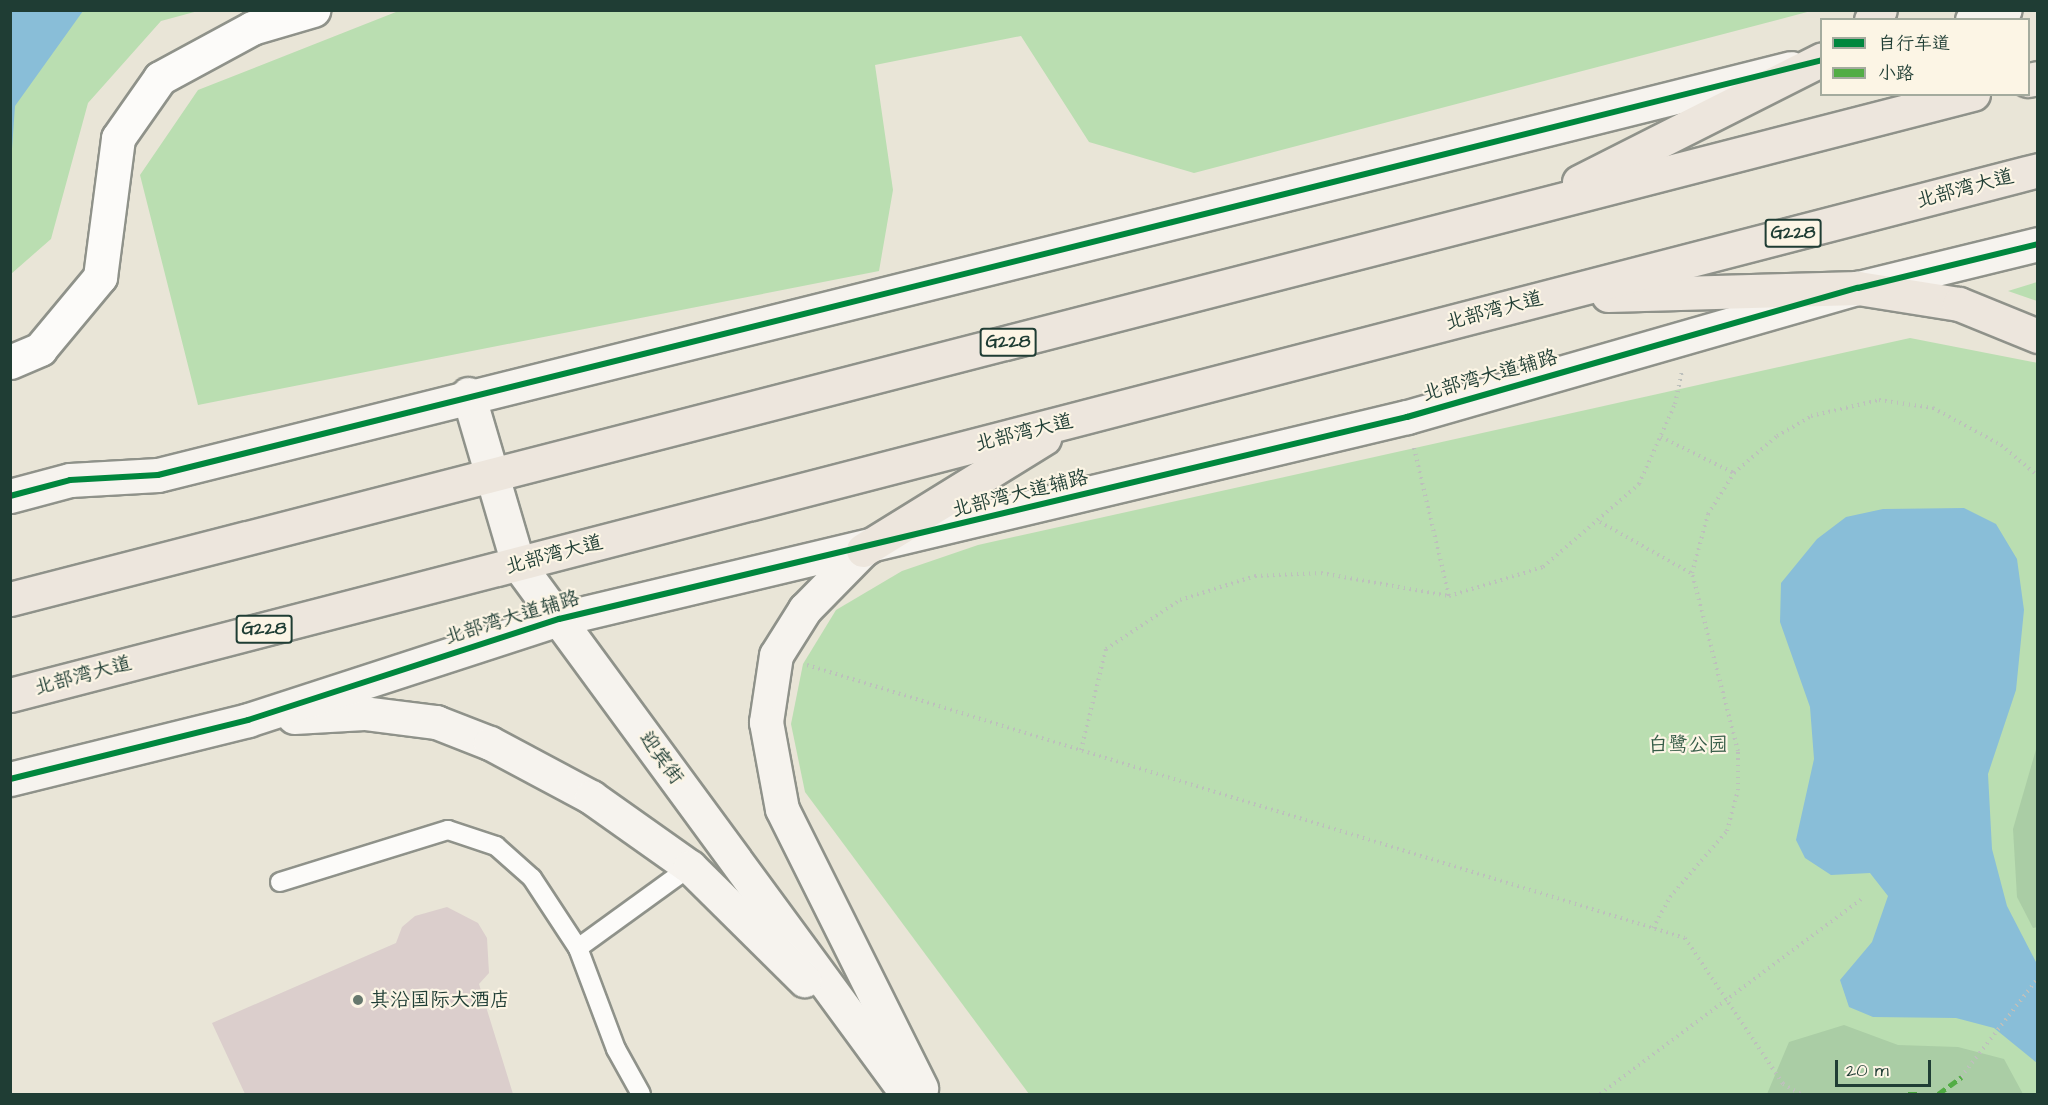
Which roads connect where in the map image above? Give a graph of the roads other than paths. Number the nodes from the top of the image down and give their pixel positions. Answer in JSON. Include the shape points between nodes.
{"nodes":[{"id":1,"x":313,"y":10,"type":"edge"},
{"id":2,"x":2005,"y":10,"type":"edge"},
{"id":3,"x":1979,"y":18,"type":"edge"},
{"id":4,"x":1820,"y":60,"type":"edge"},
{"id":5,"x":1820,"y":61,"type":"edge"},
{"id":6,"x":1965,"y":96,"type":"edge"},
{"id":7,"x":2037,"y":170,"type":"edge"},
{"id":8,"x":1524,"y":210,"type":"junction"},
{"id":9,"x":2037,"y":244,"type":"edge"},
{"id":10,"x":1858,"y":288,"type":"junction"},
{"id":11,"x":1549,"y":297,"type":"junction"},
{"id":12,"x":2037,"y":336,"type":"edge"},
{"id":13,"x":10,"y":362,"type":"edge"},
{"id":14,"x":468,"y":394,"type":"junction"},
{"id":15,"x":1074,"y":420,"type":"junction"},
{"id":16,"x":492,"y":475,"type":"junction"},
{"id":17,"x":10,"y":496,"type":"edge"},
{"id":18,"x":863,"y":550,"type":"junction"},
{"id":19,"x":518,"y":564,"type":"junction"},
{"id":20,"x":10,"y":599,"type":"edge"},
{"id":21,"x":559,"y":619,"type":"junction"},
{"id":22,"x":10,"y":695,"type":"edge"},
{"id":23,"x":248,"y":720,"type":"junction"},
{"id":24,"x":10,"y":779,"type":"edge"},
{"id":25,"x":690,"y":867,"type":"junction"},
{"id":26,"x":280,"y":882,"type":"dead end"},
{"id":27,"x":578,"y":948,"type":"junction"},
{"id":28,"x":876,"y":1052,"type":"junction"},
{"id":29,"x":641,"y":1095,"type":"edge"},
{"id":30,"x":907,"y":1095,"type":"edge"},
{"id":31,"x":925,"y":1095,"type":"edge"}],
"edges":[{"from":1,"to":13,"type":"street","via":[[252,28],[160,78],[117,138],[100,277],[40,349]]},
{"from":2,"to":3,"type":"main road"},
{"from":4,"to":14,"type":"main road"},
{"from":5,"to":8,"type":"highway"},
{"from":6,"to":8,"type":"highway","number":"G228"},
{"from":7,"to":11,"type":"highway","name":"北部湾大道","number":"G228"},
{"from":8,"to":16,"type":"highway","number":"G228"},
{"from":9,"to":10,"type":"main road","name":"北部湾大道辅路"},
{"from":10,"to":11,"type":"highway"},
{"from":10,"to":12,"type":"highway","via":[[1959,304]]},
{"from":10,"to":18,"type":"main road","name":"北部湾大道辅路","via":[[1407,417]]},
{"from":11,"to":15,"type":"highway","name":"北部湾大道","number":"G228"},
{"from":14,"to":16,"type":"main road","name":"迎宾街"},
{"from":14,"to":17,"type":"main road","via":[[158,475],[70,480]]},
{"from":15,"to":18,"type":"highway"},
{"from":15,"to":19,"type":"highway","name":"北部湾大道","number":"G228"},
{"from":16,"to":19,"type":"main road","name":"迎宾街"},
{"from":16,"to":20,"type":"highway","number":"G228"},
{"from":18,"to":21,"type":"main road","name":"北部湾大道辅路"},
{"from":18,"to":31,"type":"main road","via":[[805,609],[776,655],[766,722],[782,809]]},
{"from":19,"to":21,"type":"main road","name":"迎宾街"},
{"from":19,"to":22,"type":"highway","name":"北部湾大道","number":"G228"},
{"from":21,"to":23,"type":"main road","name":"北部湾大道辅路"},
{"from":21,"to":28,"type":"main road","name":"迎宾街"},
{"from":23,"to":24,"type":"main road","name":"北部湾大道辅路"},
{"from":23,"to":25,"type":"main road","via":[[364,713],[436,722],[490,742],[591,796]]},
{"from":25,"to":27,"type":"lane"},
{"from":25,"to":28,"type":"main road"},
{"from":26,"to":27,"type":"lane","via":[[448,830],[496,846],[532,878]]},
{"from":27,"to":29,"type":"lane","via":[[616,1048]]},
{"from":28,"to":30,"type":"main road","name":"迎宾街"}]}
